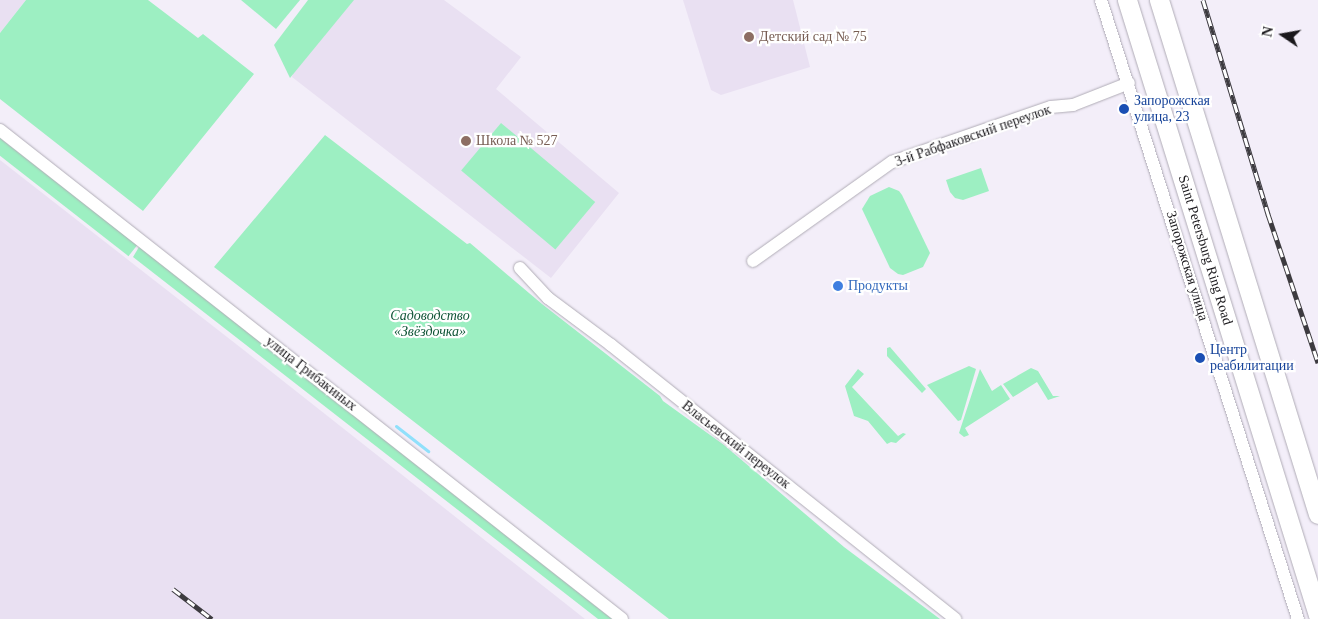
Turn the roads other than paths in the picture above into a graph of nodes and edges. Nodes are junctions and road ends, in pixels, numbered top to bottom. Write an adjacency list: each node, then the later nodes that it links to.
1 (1101, 0): 4 (street, Запорожская улица)
2 (1127, 0): 9 (highway, Saint Petersburg Ring Road)
3 (1159, 0): 8 (highway)
4 (1129, 83): 6 (street, 3-й Рабфаковский переулок); 12 (street, Запорожская улица)
5 (0, 130): 10 (street, улица Грибакиных)
6 (752, 261)
7 (520, 268): 11 (street, Власьевский переулок)
8 (1318, 514)
9 (1318, 615)
10 (622, 619)
11 (955, 619)
12 (1298, 619)

